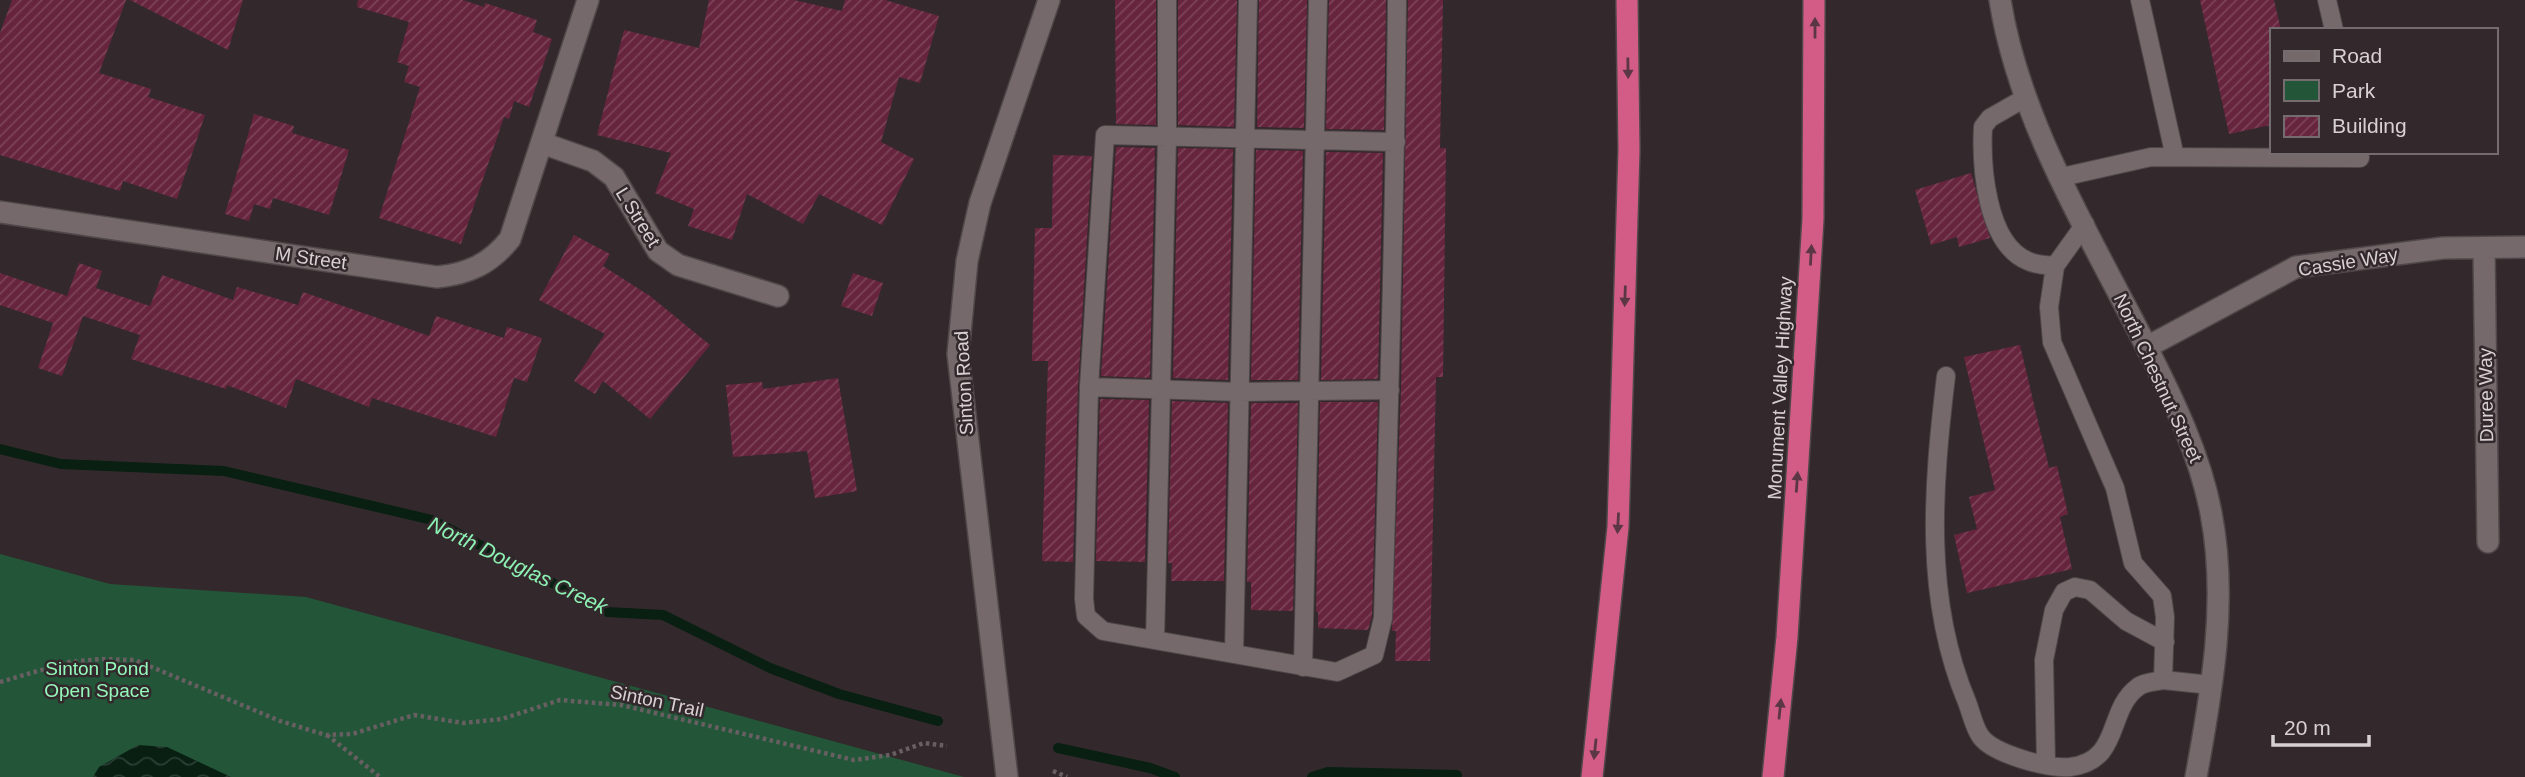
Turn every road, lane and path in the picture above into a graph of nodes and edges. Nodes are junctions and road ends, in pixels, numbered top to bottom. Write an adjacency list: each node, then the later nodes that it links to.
1 (588, 0): 18 (street, M Street)
2 (1049, 0): 48 (street, Sinton Road)
3 (1167, 0): 14 (lane)
4 (1248, 0): 15 (lane)
5 (1318, 0): 16 (lane)
6 (1397, 0): 17 (lane)
7 (1627, 0): 50 (highway, one-way to 50)
8 (1814, 0): 51 (highway, Monument Valley Highway, one-way to 8)
9 (2000, 0): 13 (street, North Chestnut Street)
10 (2140, 0): 20 (lane)
11 (2327, 0): 12 (lane)
12 (2333, 28)
13 (2025, 98): 21 (street, North Chestnut Street); 26 (lane)
14 (1167, 138): 15 (lane); 30 (lane); 31 (lane)
15 (1243, 139): 16 (lane); 33 (lane)
16 (1314, 139): 17 (lane); 34 (lane)
17 (1396, 142): 32 (lane)
18 (542, 143): 22 (street, M Street); 27 (street, L Street)
19 (2359, 154): 20 (lane)
20 (2175, 157): 21 (lane)
21 (2062, 177): 23 (street, North Chestnut Street)
22 (0, 212)
23 (2085, 223): 26 (lane); 28 (street, North Chestnut Street)
24 (2525, 247): 25 (street, Cassie Way)
25 (2484, 248): 28 (street, Cassie Way); 35 (street, Duree Way)
26 (2055, 266): 37 (lane)
27 (778, 296)
28 (2147, 347): 42 (street, North Chestnut Street)
29 (1946, 376): 45 (lane)
30 (1089, 387): 31 (lane); 36 (lane)
31 (1160, 388): 33 (lane); 36 (lane)
32 (1390, 390): 34 (lane); 39 (lane)
33 (1240, 392): 34 (lane); 38 (lane)
34 (1309, 392): 39 (lane)
35 (2488, 542)
36 (1156, 640): 38 (lane)
37 (2165, 642): 40 (lane); 45 (lane)
38 (1234, 654): 39 (lane)
39 (1303, 667)
40 (2163, 680): 42 (lane); 45 (lane)
41 (0, 682): 43 (path, Sinton Trail)
42 (2211, 685): 52 (street, North Chestnut Street)
43 (327, 735): 44 (path, Sinton Trail); 47 (path)
44 (947, 746)
45 (2046, 765)
46 (1053, 771): 49 (path)
47 (380, 777)
48 (1007, 777)
49 (1067, 777)
50 (1592, 777)
51 (1773, 777)
52 (2196, 777)

